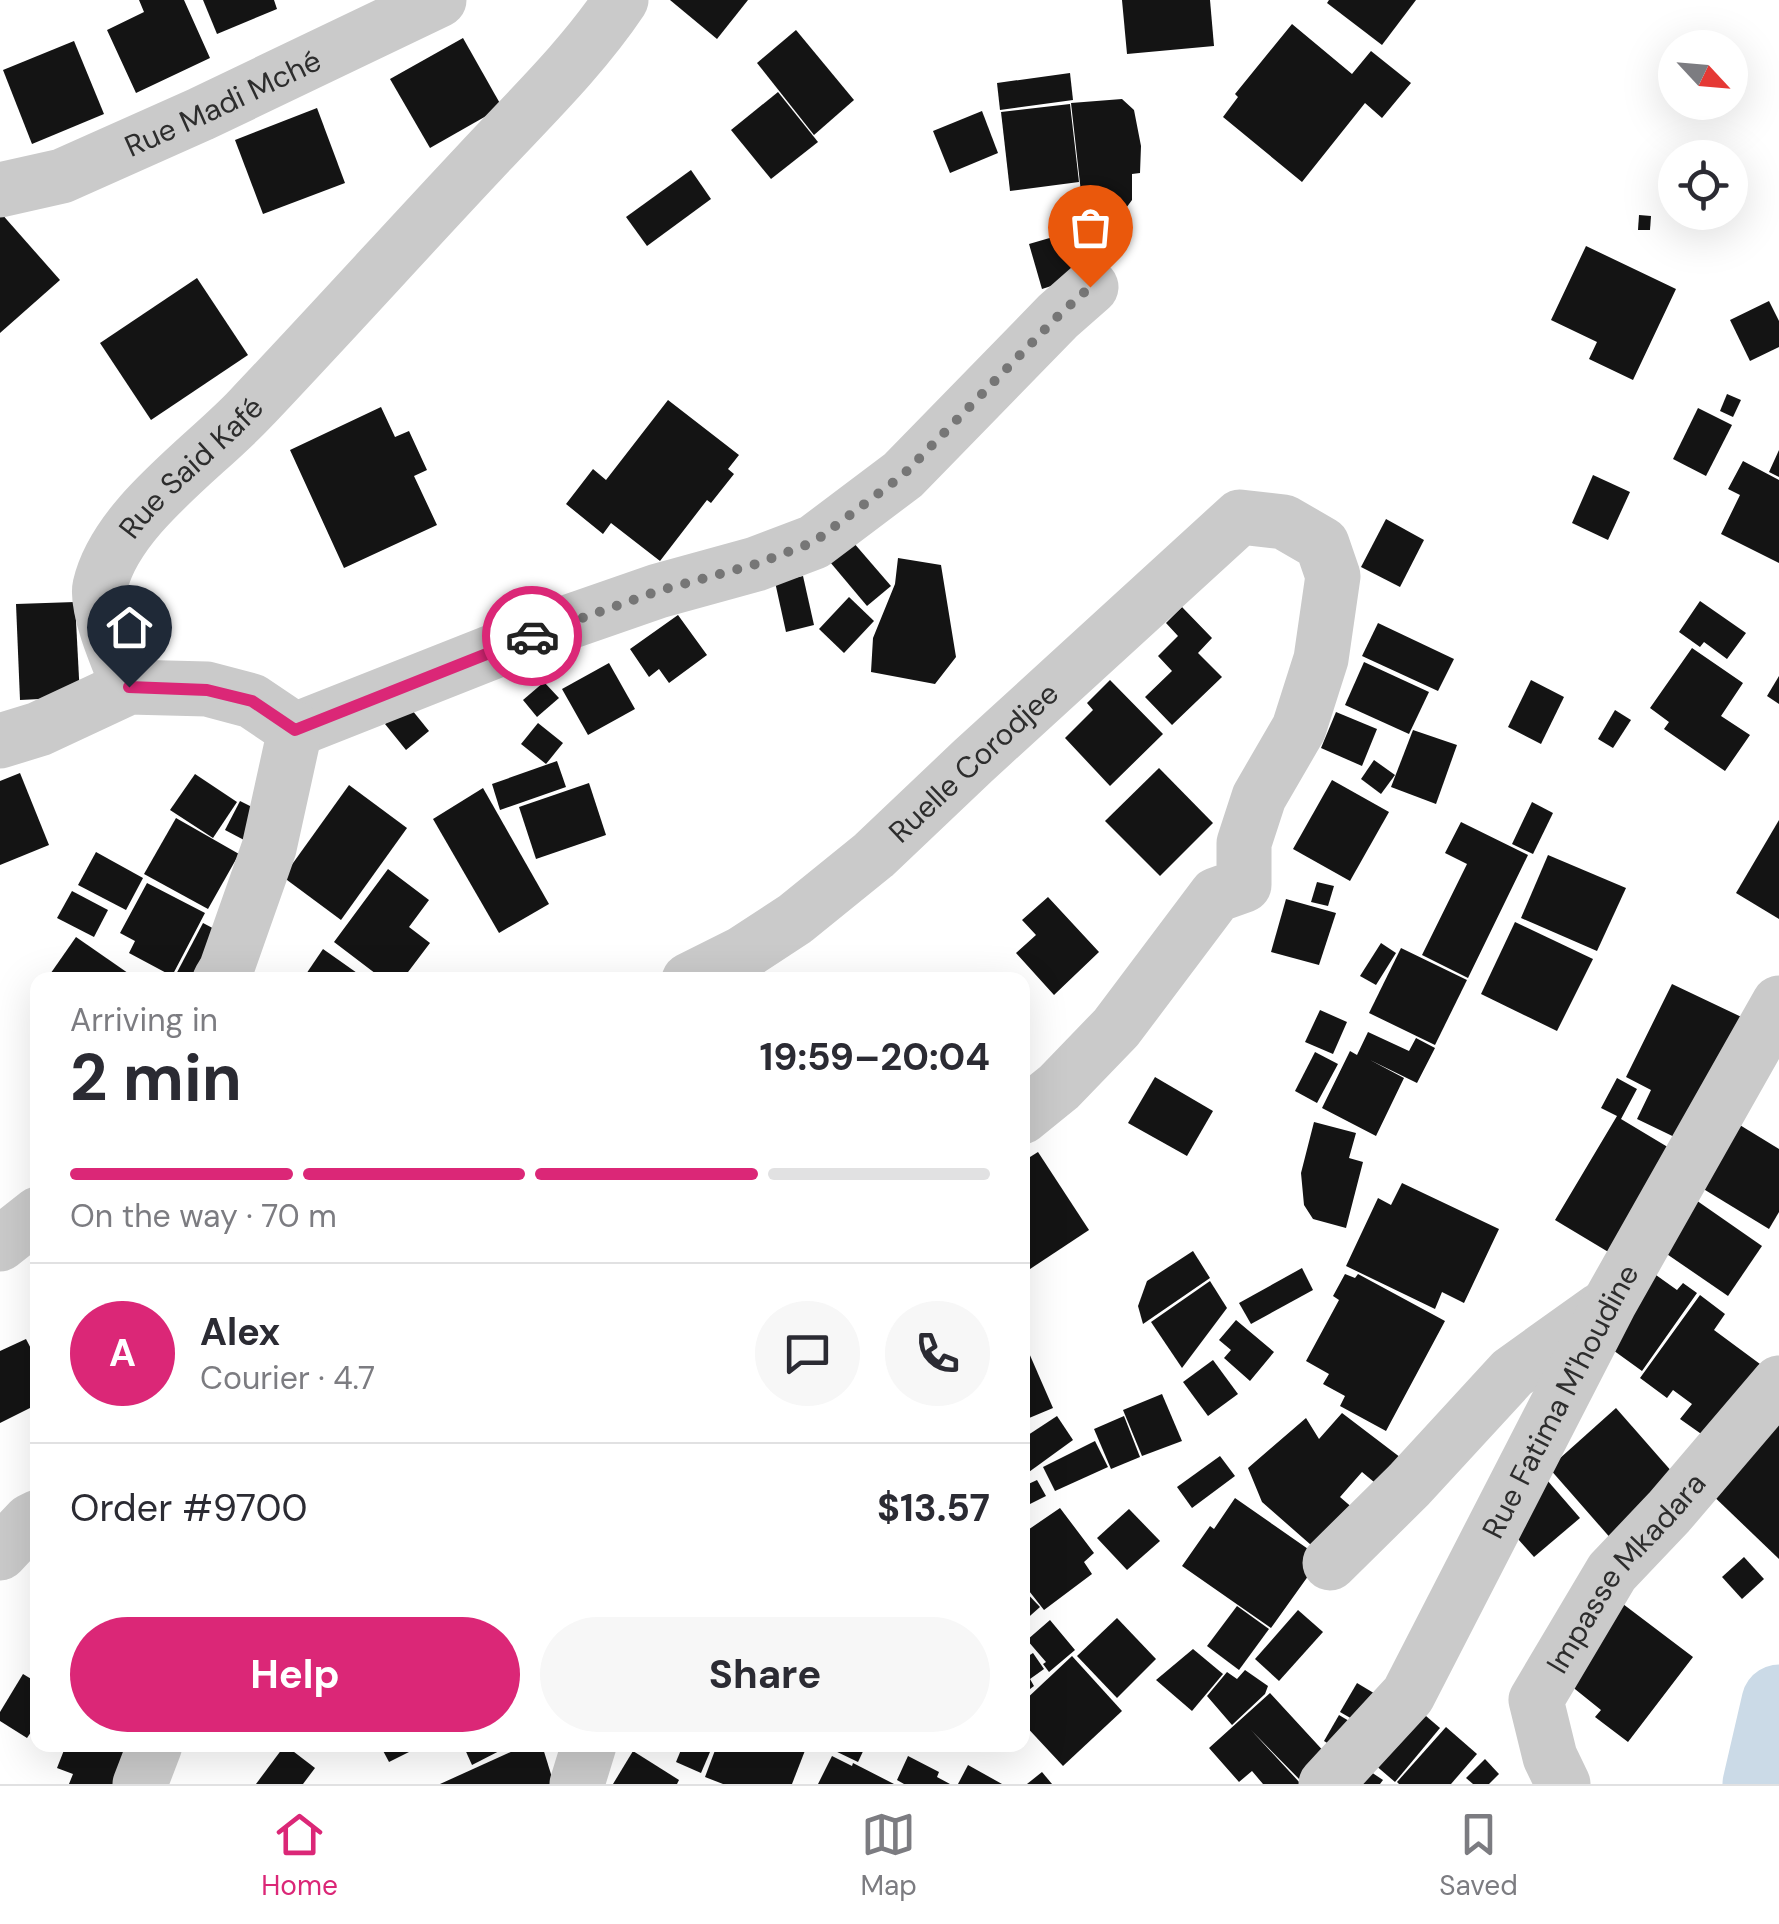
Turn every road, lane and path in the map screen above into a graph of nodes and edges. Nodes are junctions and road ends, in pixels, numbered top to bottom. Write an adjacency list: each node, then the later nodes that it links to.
1 (439, 0): 3 (street, Rue Madi Mché)
2 (621, 0): 5 (street, Rue Said Kafé)
3 (0, 190)
4 (1090, 287): 6 (street)
5 (129, 687): 6 (street); 7 (street)
6 (295, 730): 8 (street)
7 (0, 741)
8 (223, 972)
9 (705, 972): 11 (street, Ruelle Corodjee)
10 (1779, 1003): 14 (street, Rue Fatima M'houdine)
11 (1030, 1112)
12 (30, 1220): 13 (street)
13 (0, 1244)
14 (1610, 1302): 18 (street); 23 (street, Rue Fatima M'houdine)
15 (1779, 1383): 24 (street, Impasse Mkadara)
16 (30, 1521): 17 (street)
17 (0, 1553)
18 (1330, 1563)
19 (152, 1752): 21 (street)
20 (588, 1752): 22 (street)
21 (140, 1784)
22 (577, 1784)
23 (1326, 1784)
24 (1563, 1784)

